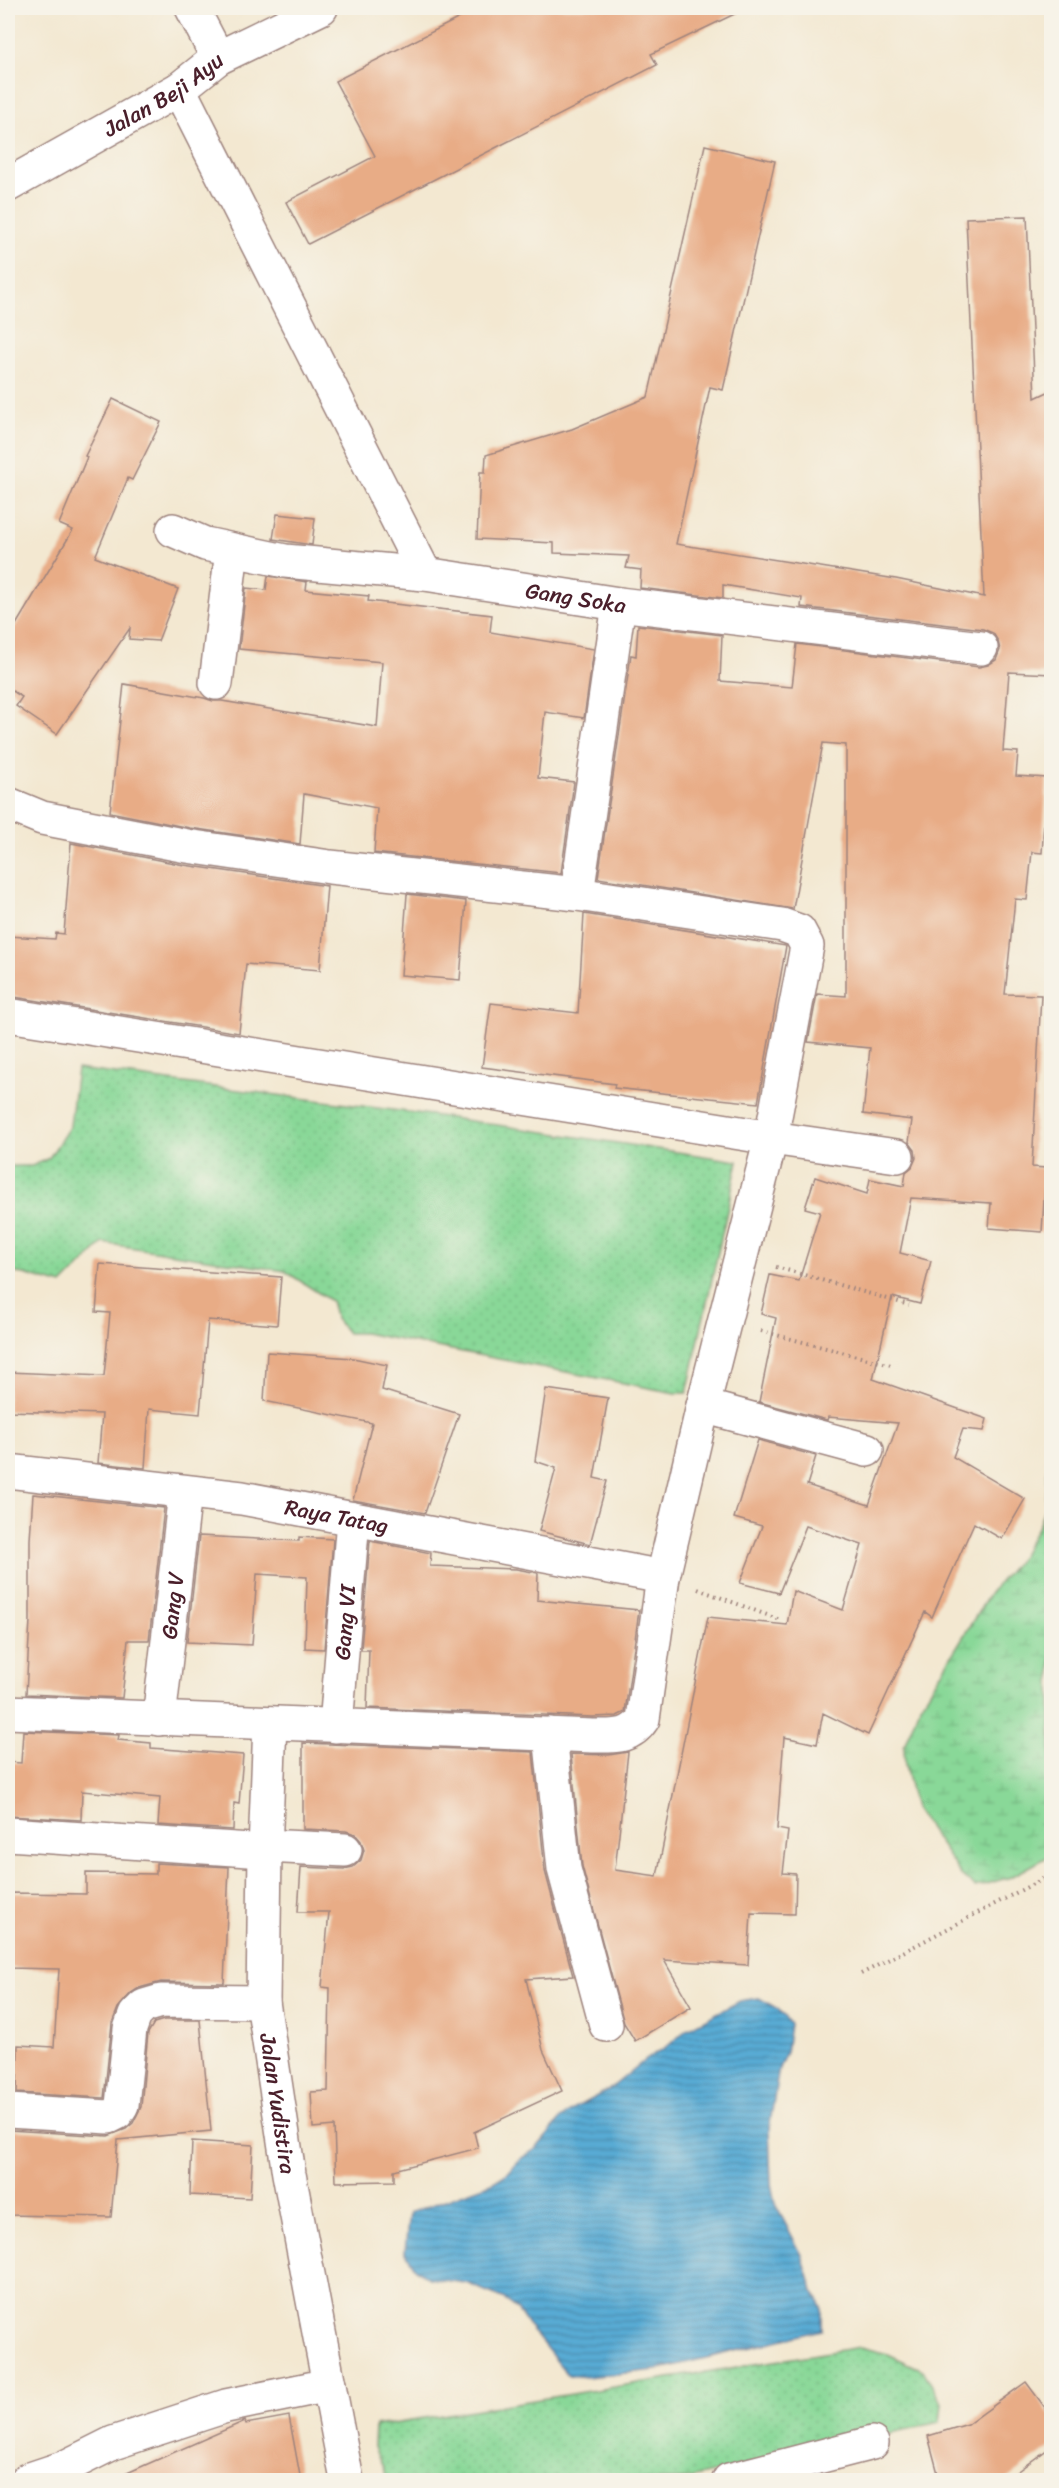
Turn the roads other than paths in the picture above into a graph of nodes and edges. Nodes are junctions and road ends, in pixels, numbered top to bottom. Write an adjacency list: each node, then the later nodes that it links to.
1 (192, 8): 3 (street)
2 (321, 8): 3 (street, Jalan Beji Ayu)
3 (218, 58): 4 (street, Jalan Beji Ayu)
4 (179, 89): 5 (street, Jalan Beji Ayu); 8 (street)
5 (8, 185)
6 (173, 530): 7 (street, Gang Soka)
7 (232, 550): 8 (street, Gang Soka); 11 (street)
8 (425, 574): 9 (street, Gang Soka)
9 (619, 604): 10 (street, Gang Soka); 13 (street)
10 (981, 648)
11 (216, 683)
12 (8, 804): 13 (street)
13 (576, 894): 15 (street)
14 (8, 1015): 15 (street)
15 (771, 1138): 16 (street); 17 (street)
16 (897, 1156)
17 (703, 1406): 18 (street); 22 (street)
18 (867, 1450)
19 (8, 1477): 20 (street, Raya Tatag)
20 (185, 1492): 21 (street, Raya Tatag); 24 (street, Gang V)
21 (353, 1519): 22 (street, Raya Tatag); 26 (street, Gang VI)
22 (663, 1577): 27 (street)
23 (8, 1712): 24 (street)
24 (159, 1719): 25 (street)
25 (270, 1723): 26 (street); 29 (street, Jalan Yudistira)
26 (336, 1726): 27 (street)
27 (550, 1734): 32 (street)
28 (8, 1834): 29 (street)
29 (265, 1848): 30 (street); 31 (street, Jalan Yudistira)
30 (345, 1850)
31 (263, 2002): 33 (street); 34 (street, Jalan Yudistira)
32 (606, 2025)
33 (8, 2111)
34 (329, 2385): 36 (street); 37 (street, Jalan Yudistira)
35 (872, 2443): 38 (street)
36 (27, 2481)
37 (347, 2481)
38 (729, 2481)

